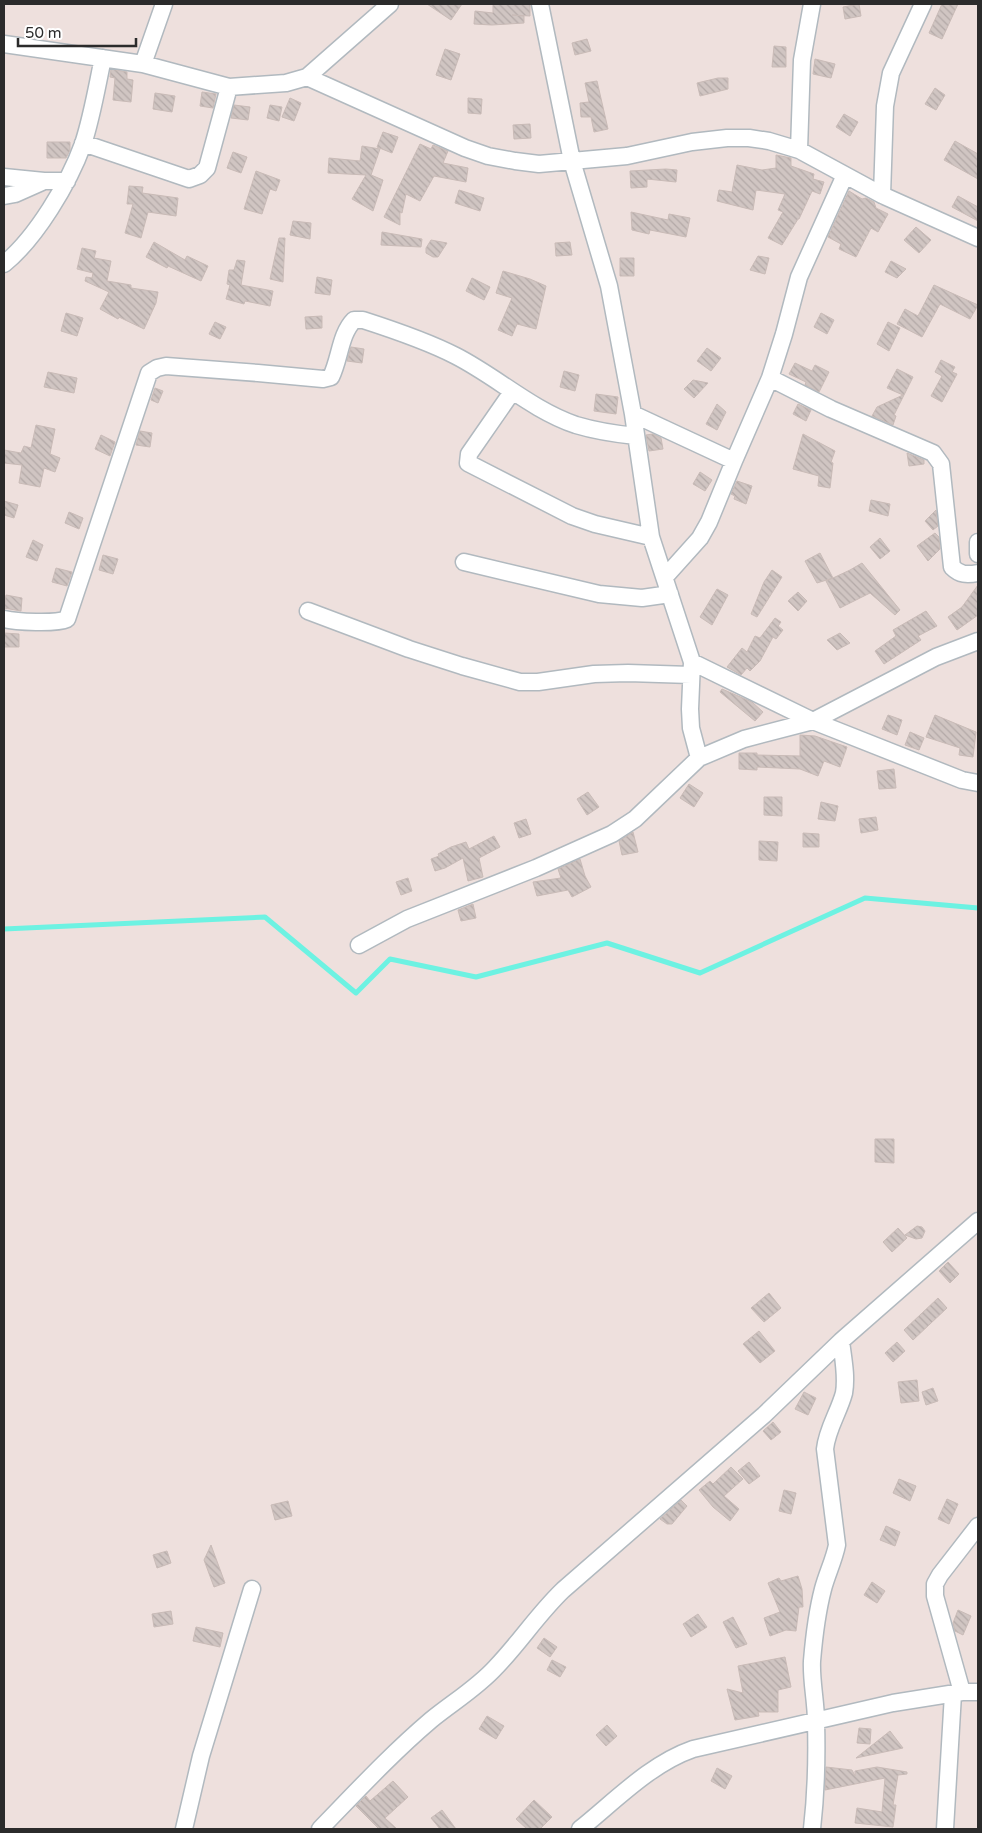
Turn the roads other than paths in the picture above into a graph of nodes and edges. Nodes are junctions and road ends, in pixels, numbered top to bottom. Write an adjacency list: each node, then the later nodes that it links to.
1 (164, 4): 8 (street)
2 (390, 4): 9 (street)
3 (540, 4): 13 (street)
4 (812, 4): 12 (street)
5 (922, 4): 18 (street)
6 (4, 44): 7 (street)
7 (103, 58): 8 (street); 11 (street)
8 (143, 64): 10 (street)
9 (307, 77): 10 (street); 13 (street)
10 (229, 87): 11 (street)
11 (83, 143): 17 (street)
12 (799, 150): 13 (street); 14 (street)
13 (572, 161): 24 (street)
14 (845, 175): 18 (street); 22 (street)
15 (4, 177): 16 (street)
16 (44, 181): 17 (street); 19 (street)
17 (67, 181): 21 (street)
18 (882, 195): 20 (street)
19 (4, 196)
20 (978, 238)
21 (4, 264)
22 (770, 378): 26 (street); 31 (street)
23 (512, 392): 25 (street); 27 (street); 35 (street)
24 (633, 414): 25 (street); 26 (street)
25 (636, 436): 27 (street)
26 (734, 460): 32 (street)
27 (651, 536): 32 (street)
28 (978, 542): 29 (street)
29 (978, 554)
30 (464, 562): 33 (street)
31 (978, 573)
32 (664, 577): 33 (street)
33 (670, 594): 37 (street)
34 (308, 611): 37 (street)
35 (4, 619)
36 (978, 641): 38 (street)
37 (692, 669): 38 (street); 39 (street)
38 (813, 720): 39 (street); 40 (street)
39 (700, 758): 41 (street)
40 (978, 783)
41 (359, 946)
42 (978, 1222): 43 (street)
43 (841, 1341): 47 (street); 49 (street)
44 (978, 1526): 46 (street)
45 (252, 1589): 48 (street)
46 (965, 1693): 47 (street); 52 (street)
47 (816, 1721): 50 (street); 51 (street)
48 (184, 1829)
49 (320, 1829)
50 (580, 1829)
51 (812, 1829)
52 (945, 1829)

